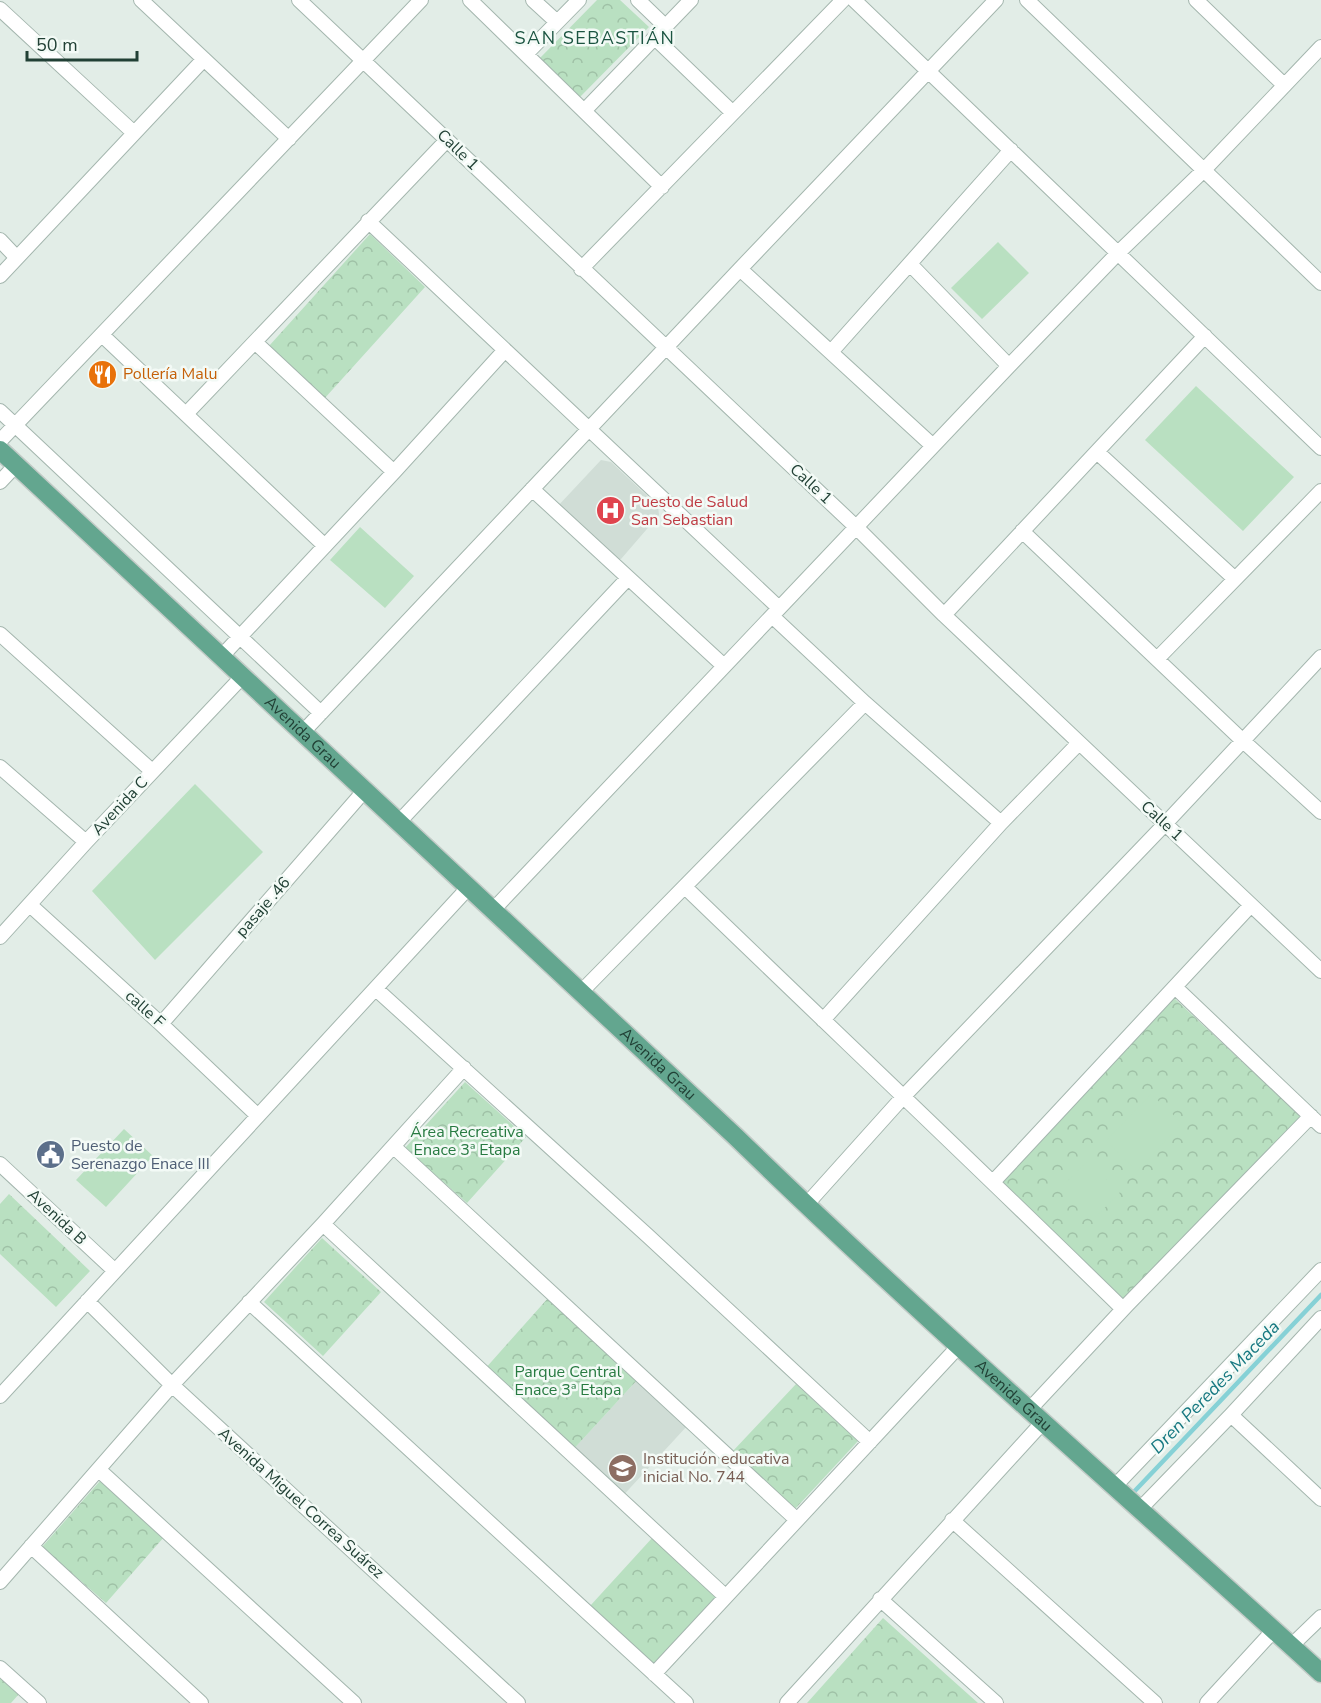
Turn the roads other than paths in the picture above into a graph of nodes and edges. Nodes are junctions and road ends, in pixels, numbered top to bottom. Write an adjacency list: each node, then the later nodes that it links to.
1 (3, 0): 15 (street)
2 (141, 0): 22 (street)
3 (299, 0): 23 (street, Calle 1)
4 (421, 0): 23 (street)
5 (470, 0): 21 (street)
6 (533, 0): 17 (street)
7 (579, 0): 17 (street)
8 (638, 0): 18 (street)
9 (691, 0): 18 (street)
10 (843, 0): 27 (street)
11 (854, 0): 24 (street)
12 (996, 0): 24 (street)
13 (1027, 0): 32 (street)
14 (1198, 1): 25 (street)
15 (0, 3)
16 (0, 9): 28 (street)
17 (557, 22): 21 (street)
18 (666, 27): 19 (street)
19 (655, 38): 26 (street); 27 (street)
20 (1321, 46): 25 (street)
21 (526, 54): 26 (street)
22 (204, 59): 28 (street); 29 (street)
23 (363, 61): 29 (street); 30 (street, Calle 1)
24 (928, 71): 31 (street); 40 (street)
25 (1284, 85): 32 (street)
26 (584, 111): 33 (street)
27 (733, 113): 33 (street)
28 (134, 133): 37 (street)
29 (289, 139): 43 (street)
30 (447, 140): 34 (street); 39 (street, Calle 1)
31 (1011, 150): 36 (street); 38 (street)
32 (1204, 170): 36 (street); 42 (street)
33 (662, 187): 39 (street)
34 (368, 221): 45 (street); 47 (street)
35 (0, 240): 37 (street)
36 (1118, 254): 44 (street); 49 (street)
37 (17, 258): 41 (street)
38 (910, 264): 48 (street); 49 (street)
39 (581, 269): 46 (street, Calle 1)
40 (740, 269): 46 (street); 48 (street)
41 (0, 276)
42 (1321, 283)
43 (102, 335): 51 (street); 52 (street)
44 (1205, 336): 56 (street); 58 (street)
45 (255, 342): 51 (street); 60 (street)
46 (666, 347): 53 (street); 64 (street, Calle 1)
47 (505, 350): 53 (street); 60 (street)
48 (831, 352): 55 (street)
49 (1009, 366): 55 (street)
50 (0, 411): 52 (street, Avenida Grau)
51 (186, 414): 66 (street)
52 (15, 426): 54 (street); 72 (street, Avenida Grau)
53 (591, 429): 62 (street); 69 (street)
54 (0, 441)
55 (933, 446): 64 (street)
56 (1321, 448)
57 (0, 450): 59 (main road, Avenida Grau)
58 (1097, 452): 65 (street); 68 (street)
59 (16, 465): 61 (street); 73 (main road, Avenida Grau)
60 (394, 472): 66 (street)
61 (0, 482)
62 (532, 489): 67 (street); 79 (street)
63 (1321, 491): 68 (street)
64 (856, 527): 69 (street); 70 (street, Calle 1)
65 (1022, 531): 70 (street); 75 (street)
66 (325, 546): 72 (street)
67 (628, 578): 76 (street); 87 (street)
68 (1235, 579): 75 (street)
69 (776, 612): 76 (street); 78 (street)
70 (944, 615): 82 (street, Calle 1)
71 (0, 634): 83 (street)
72 (240, 637): 73 (street); 79 (street, Avenida Grau)
73 (221, 657): 77 (main road, Avenida Grau)
74 (1321, 657): 81 (street)
75 (1157, 659): 81 (street)
76 (724, 666): 95 (street)
77 (242, 677): 80 (main road, Avenida Grau); 83 (street, Avenida C)
78 (865, 703): 88 (street); 92 (street)
79 (321, 713): 80 (street)
80 (303, 733): 85 (main road, Avenida Grau)
81 (1242, 740): 86 (street); 89 (street)
82 (1079, 743): 88 (street); 89 (street, Calle 1)
83 (152, 771): 90 (street, Avenida C)
84 (2, 772): 90 (street)
85 (365, 790): 87 (main road, Avenida Grau); 102 (street, pasaje .46)
86 (1321, 812)
87 (398, 823): 91 (main road, Avenida Grau)
88 (1001, 823): 101 (street)
89 (1165, 824): 94 (street, Calle 1); 104 (street)
90 (86, 842): 93 (street, Avenida C)
91 (468, 888): 95 (main road, Avenida Grau); 99 (street)
92 (685, 888): 100 (street); 101 (street)
93 (30, 905): 96 (street, Avenida C); 102 (street, calle F)
94 (1251, 905): 97 (street, Calle 1); 98 (street)
95 (492, 910): 100 (main road, Avenida Grau)
96 (0, 937)
97 (1321, 971)
98 (1174, 987): 106 (street); 109 (street)
99 (376, 989): 103 (street); 105 (street)
100 (580, 993): 110 (main road, Avenida Grau)
101 (823, 1020): 104 (street)
102 (161, 1024): 105 (street, calle F)
103 (464, 1068): 107 (street); 123 (street)
104 (903, 1097): 109 (street); 110 (street)
105 (258, 1116): 112 (street)
106 (1316, 1121): 116 (street)
107 (394, 1147): 111 (street); 128 (street)
108 (0, 1164): 112 (street, Avenida B)
109 (993, 1182): 116 (street)
110 (806, 1205): 118 (main road, Avenida Grau)
111 (323, 1224): 115 (street); 132 (street)
112 (114, 1270): 114 (street)
113 (1321, 1270): 125 (street)
114 (87, 1301): 119 (street, Avenida Miguel Correa Suárez); 120 (street)
115 (249, 1302): 119 (street); 139 (street)
116 (1123, 1309): 122 (street)
117 (1321, 1318): 121 (street)
118 (958, 1347): 122 (main road, Avenida Grau); 123 (street)
119 (172, 1385): 124 (street); 143 (street, Avenida Miguel Correa Suárez)
120 (0, 1396)
121 (1231, 1415): 126 (street); 127 (street)
122 (1036, 1416): 125 (main road, Avenida Grau); 129 (street)
123 (870, 1442): 128 (street)
124 (99, 1470): 130 (street); 142 (street)
125 (1115, 1486): 127 (main road, Avenida Grau)
126 (1319, 1492)
127 (1140, 1509): 135 (main road, Avenida Grau)
128 (797, 1520): 132 (street)
129 (952, 1520): 133 (street); 147 (street)
130 (31, 1546): 131 (street); 141 (street)
131 (0, 1582)
132 (725, 1596): 139 (street)
133 (880, 1599): 145 (street); 146 (street)
134 (1321, 1617): 136 (street)
135 (1274, 1630): 136 (main road, Avenida Grau); 148 (street)
136 (1292, 1646): 138 (main road, Avenida Grau)
137 (0, 1668): 140 (street)
138 (1321, 1673)
139 (654, 1674): 144 (street)
140 (39, 1703)
141 (201, 1703)
142 (354, 1703)
143 (518, 1703)
144 (686, 1703)
145 (787, 1703)
146 (996, 1703)
147 (1155, 1703)
148 (1207, 1703)

